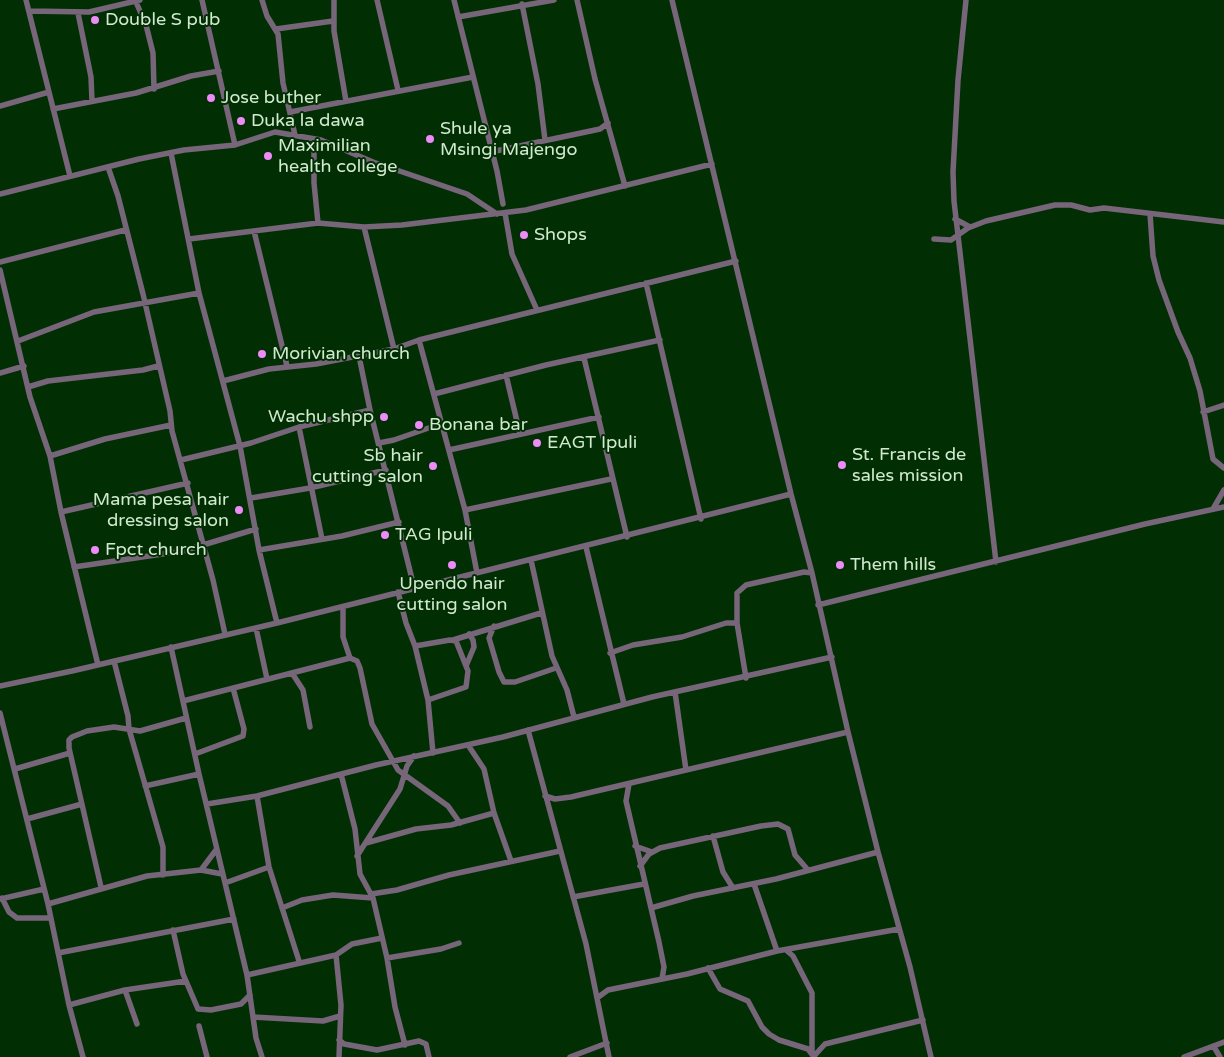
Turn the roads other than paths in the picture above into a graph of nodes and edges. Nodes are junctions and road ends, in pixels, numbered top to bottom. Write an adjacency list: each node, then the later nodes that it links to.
1 (26, 0): 13 (street)
2 (202, 0): 18 (street)
3 (262, 0): 17 (street)
4 (334, 0): 16 (street)
5 (377, 0): 21 (street)
6 (454, 0): 15 (street)
7 (554, 0): 12 (street)
8 (577, 0): 28 (street)
9 (672, 0): 37 (street)
10 (966, 0): 46 (street)
11 (138, 1): 14 (street); 20 (street)
12 (522, 4): 15 (street); 33 (street)
13 (29, 11): 14 (street); 22 (street)
14 (78, 13): 23 (street)
15 (458, 17): 19 (street)
16 (333, 21): 17 (street); 24 (street)
17 (276, 29): 27 (street)
18 (219, 71): 20 (street); 34 (street)
19 (473, 77): 21 (street); 35 (street)
20 (154, 89): 23 (street)
21 (398, 90): 24 (street)
22 (48, 92): 25 (street); 26 (street)
23 (92, 101): 26 (street)
24 (346, 101): 27 (street)
25 (0, 106)
26 (54, 109): 39 (street)
27 (290, 112): 31 (street)
28 (608, 123): 29 (street); 30 (street)
29 (600, 129): 30 (street); 33 (street)
30 (611, 134): 40 (street)
31 (294, 135): 32 (street); 34 (street)
32 (314, 139): 44 (street); 48 (street)
33 (545, 140): 35 (street)
34 (235, 145): 36 (street)
35 (491, 152): 42 (street)
36 (171, 153): 38 (street); 54 (street)
37 (712, 164): 40 (street); 56 (street)
38 (108, 167): 39 (street); 51 (street)
39 (70, 176): 41 (street)
40 (625, 186): 43 (street)
41 (0, 194)
42 (503, 204)
43 (505, 213): 44 (street); 62 (street)
44 (497, 214): 49 (street)
45 (1150, 214): 47 (street); 50 (street); 79 (street)
46 (956, 220): 50 (street); 53 (street)
47 (1224, 222)
48 (318, 223): 49 (street); 52 (street)
49 (364, 227): 66 (street)
50 (970, 227): 53 (street)
51 (125, 230): 57 (street); 61 (street)
52 (254, 231): 54 (street); 71 (street)
53 (959, 236): 55 (street); 111 (street)
54 (189, 239): 60 (street)
55 (934, 239)
56 (736, 261): 59 (street); 96 (street)
57 (0, 262)
58 (0, 270): 65 (street)
59 (646, 283): 62 (street); 64 (street)
60 (199, 293): 61 (street); 74 (street)
61 (145, 302): 65 (street); 70 (street)
62 (537, 310): 63 (street)
63 (419, 340): 66 (street); 76 (street)
64 (660, 340): 68 (street); 102 (street)
65 (18, 341): 69 (street)
66 (394, 349): 67 (street)
67 (359, 356): 71 (street); 78 (street)
68 (584, 358): 73 (street); 80 (street)
69 (24, 366): 72 (street); 75 (street)
70 (158, 366): 75 (street); 82 (street)
71 (287, 366): 74 (street)
72 (0, 373)
73 (506, 376): 76 (street); 84 (street)
74 (223, 381): 86 (street)
75 (28, 386): 88 (street)
76 (434, 394): 81 (street)
77 (1224, 405): 79 (street)
78 (370, 410): 83 (street); 85 (street)
79 (1202, 412): 90 (street)
80 (599, 417): 84 (street); 92 (street)
81 (440, 424): 85 (street); 87 (street)
82 (171, 425): 88 (street); 89 (street)
83 (299, 426): 86 (street); 94 (street)
84 (520, 434): 87 (street)
85 (379, 443): 91 (street)
86 (240, 446): 89 (street); 97 (street)
87 (449, 450): 100 (street)
88 (50, 456): 101 (street)
89 (182, 460): 93 (street)
90 (1224, 468)
91 (386, 470): 94 (street); 103 (street)
92 (611, 479): 100 (street); 105 (street)
93 (188, 483): 101 (street); 107 (street)
94 (310, 488): 97 (street); 106 (street)
95 (1224, 490): 99 (street)
96 (791, 494): 102 (street); 113 (street)
97 (251, 498): 104 (street)
98 (1224, 507): 99 (street)
99 (1213, 509): 111 (street)
100 (465, 510): 114 (street)
101 (61, 512): 112 (street)
102 (701, 519): 105 (street)
103 (399, 522): 106 (street); 115 (street)
104 (256, 530): 107 (street); 109 (street)
105 (627, 537): 108 (street)
106 (322, 539): 109 (street)
107 (203, 546): 112 (street); 124 (street)
108 (586, 547): 110 (street); 129 (street)
109 (260, 550): 120 (street)
110 (531, 560): 114 (street); 119 (street)
111 (996, 562): 117 (street)
112 (74, 567): 133 (street)
113 (812, 572): 117 (street); 121 (street)
114 (477, 573): 115 (street)
115 (414, 587): 116 (street)
116 (398, 592): 118 (street); 127 (street)
117 (818, 605): 130 (street)
118 (343, 606): 120 (street); 131 (street)
119 (541, 613): 122 (street); 135 (street)
120 (277, 623): 123 (street)
121 (737, 623): 129 (street); 137 (street)
122 (494, 626): 125 (street); 135 (street)
123 (256, 628): 124 (street); 138 (street)
124 (225, 634): 128 (street)
125 (469, 634): 126 (street); 134 (street)
126 (453, 640): 127 (street); 134 (street)
127 (416, 646): 142 (street)
128 (171, 647): 132 (street); 143 (street)
129 (610, 653): 144 (street)
130 (832, 657): 137 (street); 151 (street)
131 (350, 658): 136 (street); 157 (street)
132 (114, 661): 133 (street); 149 (street)
133 (98, 665): 139 (street)
134 (466, 666): 142 (street)
135 (556, 668): 146 (street)
136 (292, 673): 138 (street); 148 (street)
137 (746, 678): 141 (street)
138 (267, 679): 140 (street)
139 (0, 686)
140 (233, 688): 143 (street); 155 (street)
141 (675, 692): 144 (street); 159 (street)
142 (428, 700): 154 (street)
143 (183, 701): 147 (street)
144 (624, 704): 146 (street)
145 (0, 713): 158 (street)
146 (574, 716): 150 (street)
147 (186, 718): 149 (street); 155 (street)
148 (310, 727)
149 (129, 729): 153 (street); 164 (street)
150 (528, 730): 152 (street); 167 (street)
151 (848, 732): 159 (street); 180 (street)
152 (468, 745): 154 (street); 171 (street)
153 (70, 753): 158 (street); 169 (street)
154 (433, 753): 156 (street)
155 (195, 754): 160 (street)
156 (414, 756): 157 (street); 162 (street)
157 (393, 760): 161 (street); 162 (street)
158 (15, 769): 172 (street)
159 (686, 770): 163 (street)
160 (199, 774): 164 (street); 170 (street)
161 (341, 774): 166 (street); 181 (street)
162 (404, 774): 173 (street); 175 (street)
163 (629, 784): 165 (street); 168 (street)
164 (145, 786): 188 (street)
165 (615, 787): 167 (street); 168 (street)
166 (257, 796): 170 (street); 184 (street)
167 (545, 796): 178 (street)
168 (626, 797): 176 (street)
169 (82, 804): 172 (street); 192 (street)
170 (207, 804): 177 (street)
171 (494, 813): 173 (street); 182 (street)
172 (27, 819): 193 (street)
173 (460, 822): 175 (street)
174 (714, 836): 179 (street); 186 (street); 194 (street)
175 (366, 843): 181 (street)
176 (635, 846): 179 (street); 183 (street)
177 (216, 850): 185 (street); 187 (street)
178 (560, 851): 182 (street); 196 (street)
179 (652, 852): 183 (street)
180 (878, 852): 186 (street); 203 (street)
181 (357, 856): 195 (street)
182 (511, 861): 195 (street)
183 (640, 866): 190 (street)
184 (269, 867): 189 (street); 199 (street)
185 (201, 870): 187 (street); 188 (street)
186 (808, 870): 191 (street)
187 (222, 874): 189 (street)
188 (164, 875): 192 (street)
189 (225, 883): 202 (street)
190 (644, 884): 196 (street); 200 (street)
191 (754, 884): 194 (street); 208 (street)
192 (102, 887): 198 (street)
193 (44, 888): 197 (street); 198 (street)
194 (733, 888): 200 (street)
195 (372, 896): 199 (street); 205 (street)
196 (573, 897): 219 (street)
197 (1, 899): 201 (street)
198 (48, 904): 201 (street)
199 (282, 908): 212 (street)
200 (651, 908): 215 (street)
201 (50, 918): 209 (street)
202 (234, 919): 204 (street); 214 (street)
203 (899, 929): 207 (street); 223 (street)
204 (172, 930): 209 (street); 216 (street)
205 (382, 938): 210 (street); 211 (street)
206 (459, 943): 211 (street)
207 (786, 950): 208 (street); 231 (street)
208 (777, 952): 213 (street)
209 (58, 953): 220 (street)
210 (336, 955): 212 (street); 221 (street)
211 (387, 958): 229 (street)
212 (299, 961): 214 (street)
213 (708, 968): 215 (street); 231 (street)
214 (247, 975): 218 (street)
215 (662, 978): 219 (street)
216 (186, 981): 217 (street); 218 (street)
217 (125, 990): 220 (street); 224 (street)
218 (250, 995): 222 (street)
219 (597, 998): 228 (street)
220 (69, 1005): 232 (street)
221 (340, 1016): 222 (street); 226 (street)
222 (253, 1017): 234 (street)
223 (923, 1020): 231 (street); 239 (street)
224 (137, 1024)
225 (199, 1026): 233 (street)
226 (338, 1040): 229 (street); 235 (street)
227 (1224, 1042): 230 (street)
228 (607, 1043): 237 (street); 238 (street)
229 (405, 1044): 236 (street)
230 (1214, 1047): 240 (street); 241 (street)
231 (813, 1055)
232 (83, 1057)
233 (206, 1057)
234 (262, 1057)
235 (339, 1057)
236 (429, 1057)
237 (570, 1057)
238 (609, 1057)
239 (931, 1057)
240 (1184, 1057)
241 (1220, 1057)

